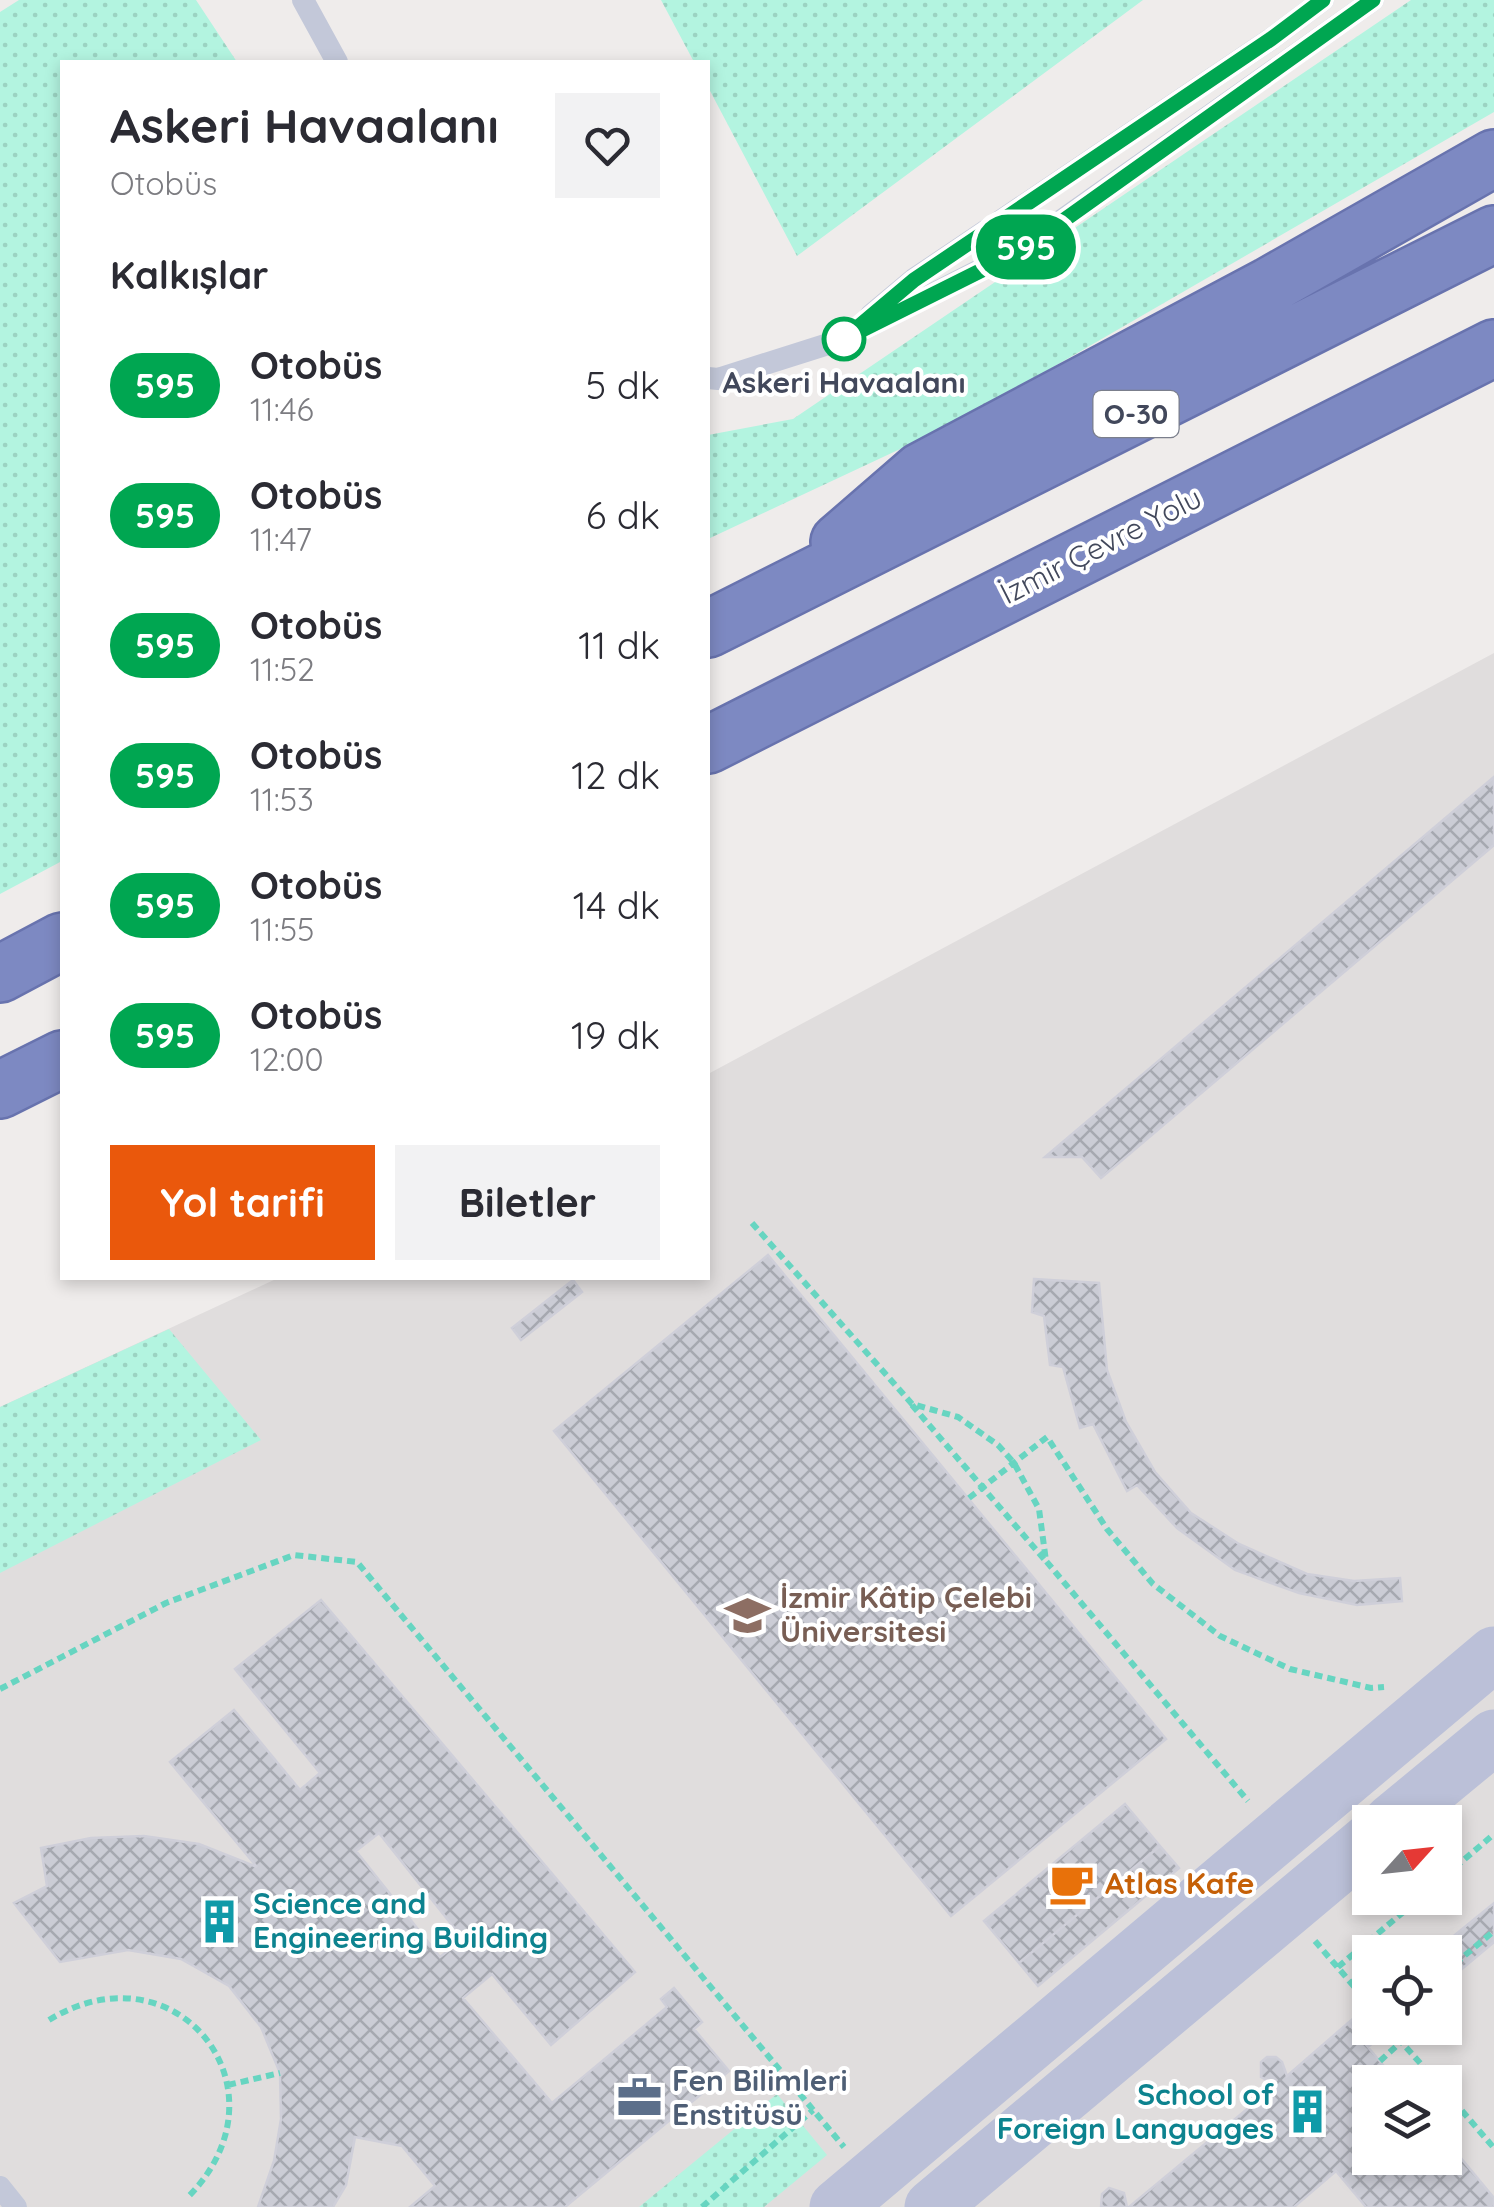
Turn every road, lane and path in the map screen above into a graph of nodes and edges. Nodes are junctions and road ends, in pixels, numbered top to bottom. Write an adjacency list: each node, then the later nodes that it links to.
1 (303, 0): 4 (lane)
2 (1323, 0): 7 (lane)
3 (1373, 0): 7 (lane)
4 (336, 60)
5 (1494, 158): 11 (highway)
6 (1494, 234): 11 (highway, O-30)
7 (844, 339): 9 (lane)
8 (1494, 348): 13 (highway, İzmir Çevre Yolu)
9 (710, 378)
10 (1494, 390): 13 (highway)
11 (779, 594): 12 (highway, O-30)
12 (710, 628)
13 (832, 684): 14 (highway, İzmir Çevre Yolu)
14 (710, 743)
15 (60, 943): 16 (highway)
16 (0, 974)
17 (60, 1060): 18 (highway)
18 (0, 1090)
19 (752, 1223): 20 (path)
20 (912, 1404): 21 (path); 22 (path)
21 (1014, 1463): 22 (path); 24 (path); 26 (path)
22 (981, 1488): 23 (path); 24 (path)
23 (968, 1498)
24 (1046, 1562): 31 (path)
25 (1494, 1654): 31 (street)
26 (1389, 1687)
27 (0, 1689): 47 (path)
28 (1494, 1737): 29 (street)
29 (1412, 1805)
30 (1494, 1834): 33 (path)
31 (1278, 1836): 50 (street)
32 (1352, 1855): 34 (street)
33 (1462, 1861)
34 (1288, 1909): 38 (path); 53 (street)
35 (1400, 1915): 38 (path)
36 (1494, 1931): 37 (path)
37 (1462, 1958)
38 (1338, 1967): 39 (path)
39 (1352, 1984)
40 (49, 2020): 46 (path)
41 (1398, 2045): 43 (path)
42 (1405, 2045): 44 (path)
43 (1380, 2061)
44 (1422, 2065)
45 (280, 2073): 46 (path)
46 (228, 2085): 51 (path)
47 (813, 2110): 50 (path); 52 (path)
48 (1462, 2111): 49 (path)
49 (1494, 2148)
50 (854, 2193)
51 (188, 2197)
52 (702, 2207)
53 (932, 2207)

